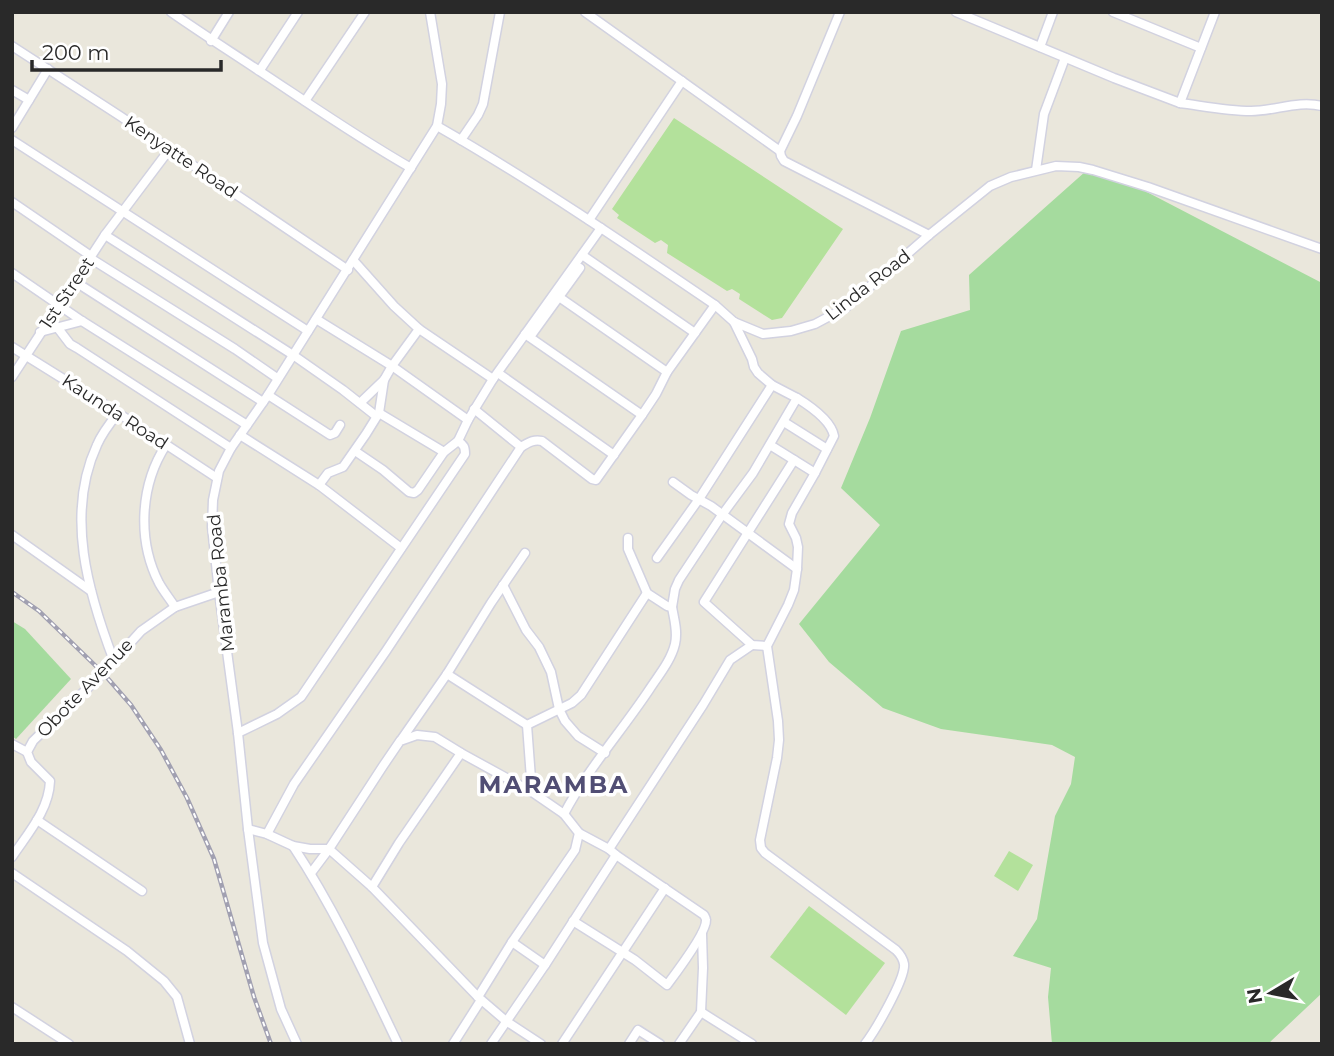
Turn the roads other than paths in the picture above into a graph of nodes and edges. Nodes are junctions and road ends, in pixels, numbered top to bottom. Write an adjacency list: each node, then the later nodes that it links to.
1 (171, 12): 13 (street)
2 (229, 12): 13 (street)
3 (298, 12): 19 (street)
4 (365, 12): 23 (street)
5 (430, 12): 26 (street, Maramba Road)
6 (500, 12): 28 (street)
7 (585, 12): 20 (street)
8 (840, 12): 31 (street)
9 (956, 12): 15 (street)
10 (1053, 12): 15 (street)
11 (1113, 12): 16 (street)
12 (1215, 12): 16 (street)
13 (211, 41): 19 (street)
14 (12, 46): 18 (street, Kenyatte Road)
15 (1040, 47): 17 (street)
16 (1201, 48): 24 (street)
17 (1065, 58): 24 (street); 33 (street)
18 (48, 69): 22 (street); 30 (street, Kenyatte Road)
19 (260, 71): 23 (street)
20 (682, 81): 31 (street); 36 (street)
21 (12, 90): 22 (street)
22 (29, 100): 27 (street)
23 (305, 102): 32 (street)
24 (1180, 103): 25 (street)
25 (1322, 106)
26 (437, 126): 28 (street, Linda Road); 32 (street, Maramba Road)
27 (12, 128)
28 (461, 139): 36 (street, Linda Road)
29 (12, 140): 35 (street)
30 (169, 150): 35 (street, 1st Street); 45 (street, Kenyatte Road)
31 (780, 152): 39 (street)
32 (411, 168): 43 (street, Maramba Road)
33 (1036, 170): 39 (street, Linda Road); 40 (street, Linda Road)
34 (12, 202): 42 (street)
35 (123, 211): 38 (street, 1st Street); 56 (street)
36 (589, 220): 37 (street, Linda Road)
37 (601, 228): 41 (street); 50 (street, Linda Road)
38 (105, 235): 42 (street, 1st Street); 61 (street)
39 (929, 235): 53 (street, Linda Road)
40 (1322, 249)
41 (582, 255): 58 (street); 59 (street)
42 (91, 257): 47 (street, 1st Street); 67 (street)
43 (353, 260): 45 (street, Maramba Road); 55 (street)
44 (580, 268): 48 (street)
45 (348, 270): 51 (street, Maramba Road)
46 (12, 273): 49 (street)
47 (75, 281): 49 (street, 1st Street); 70 (street)
48 (559, 297): 59 (street); 64 (street)
49 (59, 305): 52 (street); 57 (street, 1st Street)
50 (715, 305): 53 (street, Linda Road); 58 (street)
51 (316, 319): 56 (street, Maramba Road); 63 (street)
52 (82, 321): 54 (street); 79 (street)
53 (734, 322): 69 (street)
54 (57, 327): 57 (street); 86 (street)
55 (419, 330): 63 (street); 65 (street)
56 (308, 331): 61 (street, Maramba Road)
57 (40, 332): 62 (street, 1st Street)
58 (695, 333): 64 (street)
59 (527, 336): 65 (street); 76 (street)
60 (12, 347): 62 (street, Kaunda Road)
61 (293, 355): 67 (street, Maramba Road); 72 (street)
62 (26, 356): 66 (street, 1st Street); 74 (street, Kaunda Road)
63 (392, 366): 68 (street); 77 (street)
64 (667, 372): 76 (street)
65 (496, 376): 73 (street); 90 (street)
66 (12, 377)
67 (277, 378): 70 (street, Maramba Road)
68 (384, 380): 72 (street); 75 (street)
69 (772, 385): 71 (street); 96 (street)
70 (265, 398): 79 (street, Maramba Road); 80 (street)
71 (797, 398): 78 (street); 87 (street)
72 (360, 403): 75 (street)
73 (474, 410): 77 (street); 85 (street)
74 (118, 413): 83 (street, Kaunda Road); 106 (street)
75 (378, 415): 88 (street); 89 (street)
76 (642, 415): 90 (street)
77 (468, 420): 82 (street)
78 (783, 422): 84 (street); 87 (street)
79 (247, 425): 81 (street, Maramba Road)
80 (340, 425)
81 (240, 435): 86 (street, Maramba Road); 95 (street)
82 (458, 441): 89 (street); 101 (street)
83 (166, 445): 93 (street, Kaunda Road); 109 (street)
84 (770, 445): 91 (street); 97 (street)
85 (522, 447): 90 (street); 128 (street)
86 (231, 448): 93 (street, Maramba Road)
87 (827, 449): 92 (street)
88 (355, 451): 89 (street); 95 (street)
89 (444, 452)
90 (614, 455)
91 (794, 460): 92 (street); 98 (street)
92 (815, 472): 104 (street)
93 (216, 478): 107 (street, Maramba Road)
94 (673, 482): 96 (street)
95 (319, 485): 101 (street)
96 (699, 499): 97 (street); 103 (street)
97 (722, 515): 98 (street); 110 (street)
98 (747, 532): 104 (street); 111 (street)
99 (12, 535): 106 (street)
100 (628, 538): 108 (street)
101 (401, 548): 117 (street)
102 (525, 553): 105 (street)
103 (657, 558)
104 (797, 569): 112 (street)
105 (503, 585): 114 (street); 115 (street)
106 (91, 591): 113 (street)
107 (219, 592): 109 (street, Obote Avenue); 117 (street, Maramba Road)
108 (647, 593): 110 (street); 115 (street)
109 (175, 607): 113 (street, Obote Avenue)
110 (672, 607): 121 (street)
111 (752, 645): 112 (street); 131 (street)
112 (767, 646): 159 (street)
113 (114, 661): 120 (street, Obote Avenue)
114 (447, 674): 116 (street); 118 (street)
115 (559, 709): 116 (street); 121 (street)
116 (527, 725): 123 (street)
117 (239, 733): 126 (street, Maramba Road)
118 (400, 741): 122 (street); 130 (street)
119 (12, 744): 120 (street)
120 (27, 752): 125 (street, Obote Avenue)
121 (605, 752): 124 (street)
122 (461, 753): 123 (street); 135 (street)
123 (532, 792): 124 (street)
124 (564, 814): 127 (street)
125 (37, 820): 132 (street, Obote Avenue); 137 (street)
126 (248, 829): 128 (street); 150 (street, Maramba Road)
127 (579, 833): 131 (street); 140 (street)
128 (267, 834): 129 (street)
129 (293, 846): 130 (street); 134 (street)
130 (330, 849): 134 (street); 135 (street)
131 (612, 852): 136 (street); 138 (street)
132 (12, 857)
133 (12, 873): 149 (street)
134 (311, 873): 151 (street)
135 (372, 887): 143 (street)
136 (665, 888): 139 (street); 141 (street)
137 (142, 891)
138 (573, 921): 141 (street); 142 (street)
139 (702, 934): 141 (street); 145 (street)
140 (512, 942): 142 (street); 143 (street)
141 (623, 953): 155 (street)
142 (545, 965): 146 (street)
143 (479, 999): 146 (street); 152 (street)
144 (12, 1007): 148 (street)
145 (701, 1012): 147 (street); 158 (street)
146 (506, 1021): 153 (street); 154 (street)
147 (747, 1042)
148 (69, 1044)
149 (190, 1044)
150 (297, 1044)
151 (398, 1044)
152 (453, 1044)
153 (491, 1044)
154 (541, 1044)
155 (562, 1044)
156 (629, 1044): 157 (street)
157 (660, 1044)
158 (678, 1044)
159 (865, 1044)

